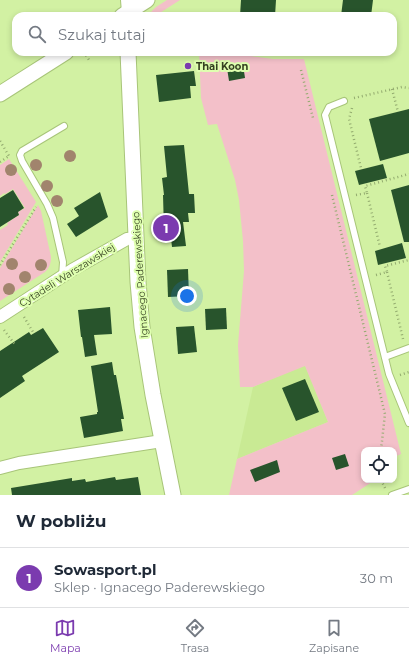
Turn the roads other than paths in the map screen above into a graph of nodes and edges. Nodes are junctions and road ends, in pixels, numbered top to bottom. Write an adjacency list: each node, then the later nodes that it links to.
1 (148, 0): 2 (street)
2 (127, 9)
3 (60, 56): 5 (street)
4 (128, 56): 8 (street, Ignacego Paderewskiego)
5 (0, 94)
6 (344, 100): 12 (lane)
7 (64, 126): 9 (lane)
8 (136, 238): 9 (street, Cytadeli Warszawskiej); 14 (street, Ignacego Paderewskiego)
9 (62, 277): 10 (street, Cytadeli Warszawskiej)
10 (1, 322)
11 (407, 348): 12 (lane)
12 (385, 357): 13 (lane)
13 (409, 423)
14 (162, 441): 15 (street); 17 (street, Ignacego Paderewskiego)
15 (0, 468)
16 (409, 489): 18 (lane)
17 (173, 495)
18 (392, 495)

